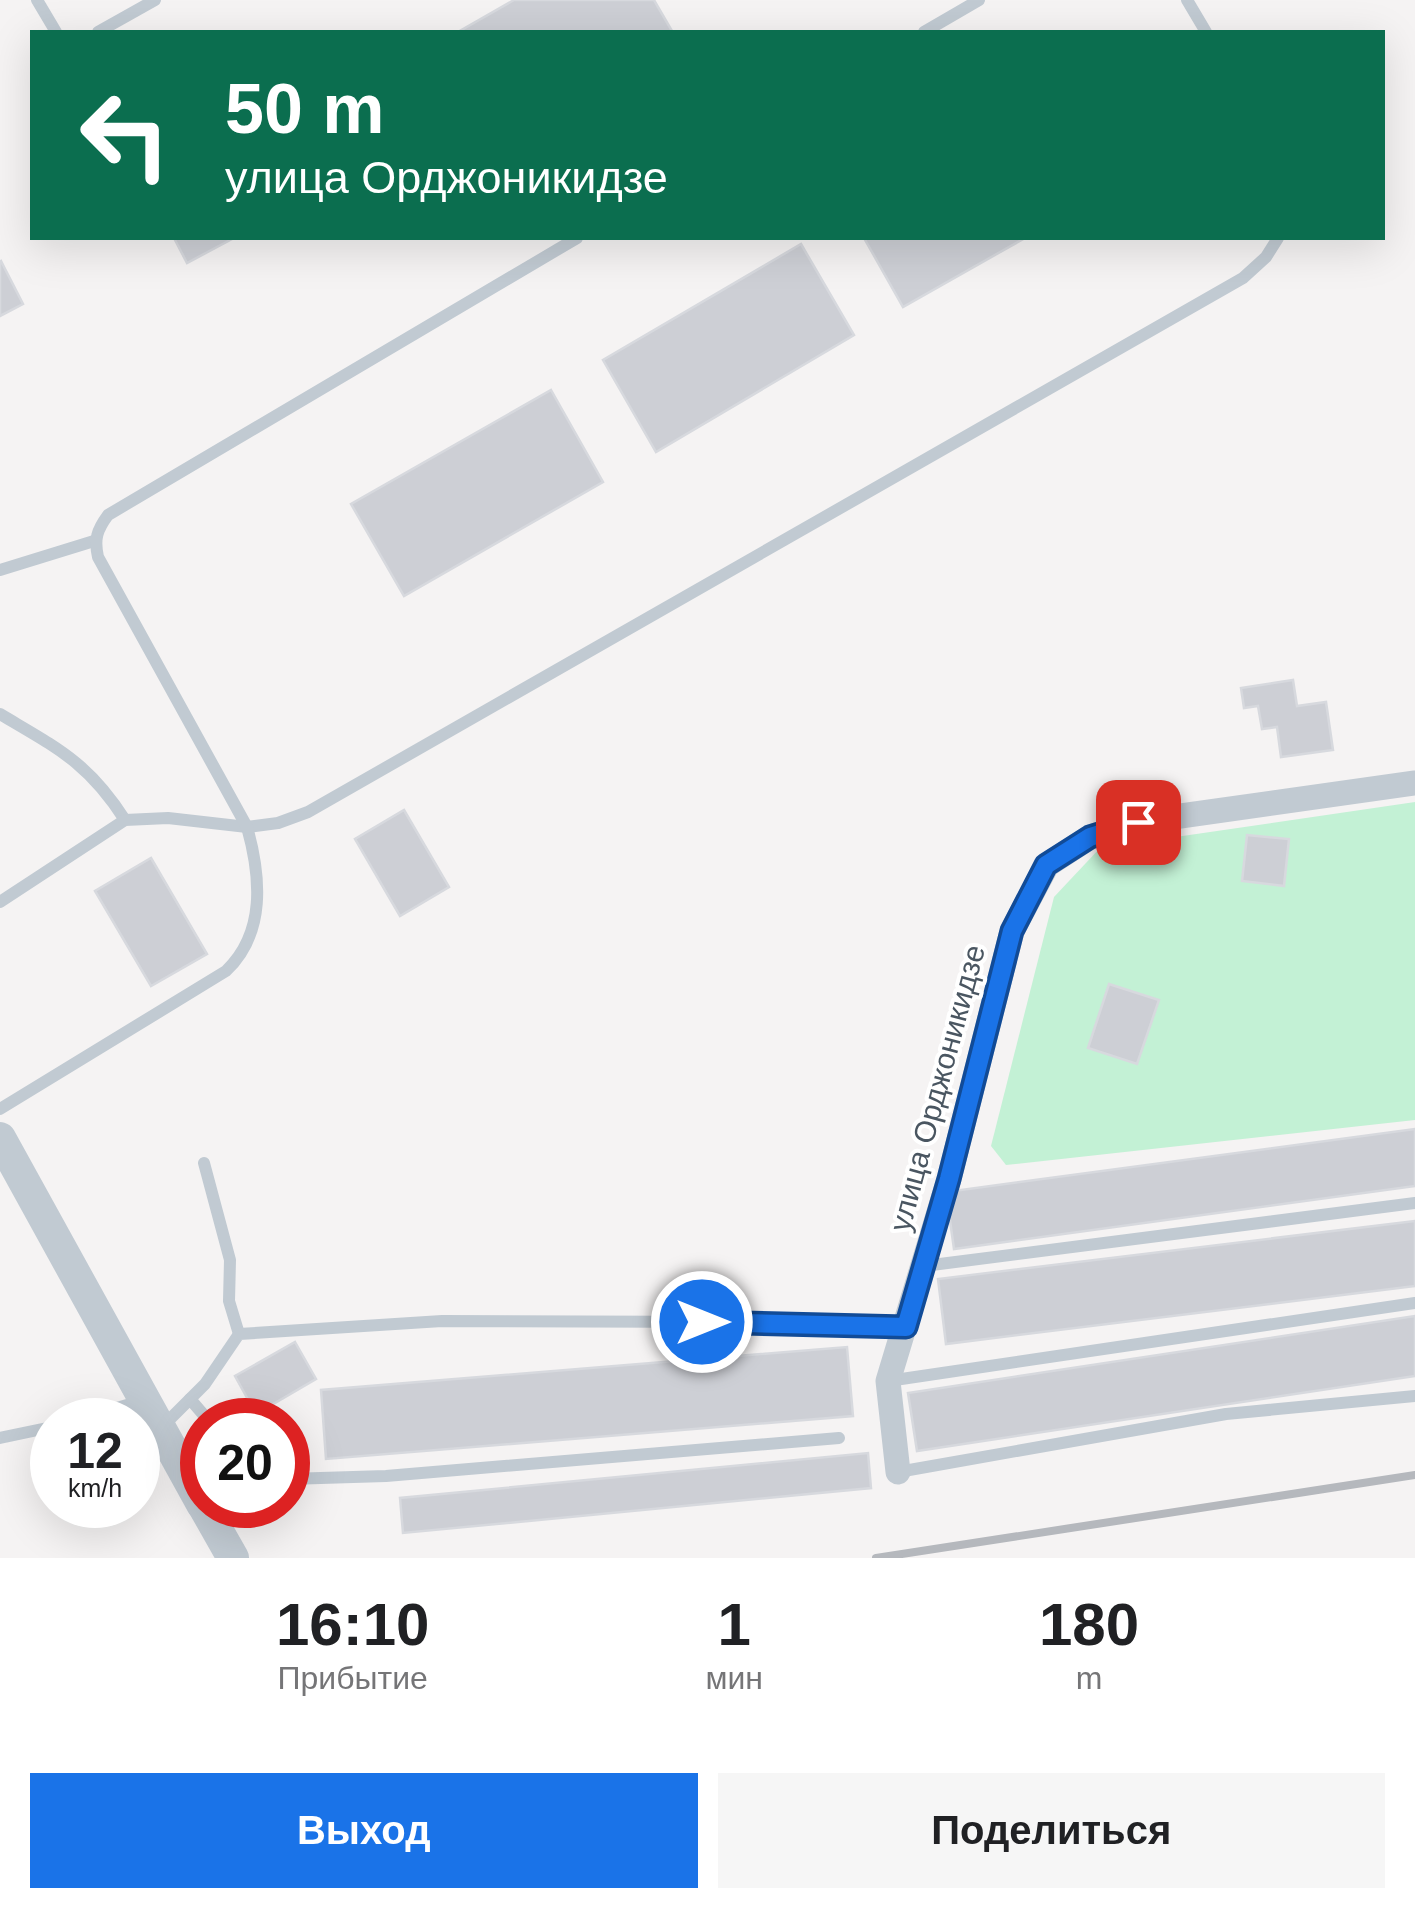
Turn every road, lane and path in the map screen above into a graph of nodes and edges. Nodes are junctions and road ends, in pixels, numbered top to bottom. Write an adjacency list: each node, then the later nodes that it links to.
1 (37, 0): 5 (lane)
2 (155, 0): 6 (lane)
3 (979, 0): 7 (lane)
4 (1187, 0): 8 (lane)
5 (55, 30)
6 (102, 30)
7 (927, 30)
8 (1205, 30)
9 (574, 240): 11 (lane)
10 (1277, 240): 16 (lane)
11 (94, 541): 12 (lane); 16 (lane)
12 (0, 570)
13 (0, 714): 15 (lane)
14 (1415, 784): 22 (street, улица Орджоникидзе)
15 (126, 820): 16 (lane); 17 (lane)
16 (247, 827): 18 (lane)
17 (0, 902)
18 (0, 1108)
19 (0, 1138): 28 (street)
20 (204, 1163): 25 (lane)
21 (1415, 1203): 22 (lane)
22 (924, 1266): 24 (street, улица Орджоникидзе)
23 (1415, 1303): 26 (lane)
24 (906, 1327): 25 (lane); 26 (street, улица Орджоникидзе)
25 (239, 1334): 29 (lane)
26 (888, 1381): 36 (street, улица Орджоникидзе)
27 (1415, 1396): 36 (lane)
28 (143, 1398)
29 (191, 1398)
30 (180, 1409): 31 (lane)
31 (160, 1429): 35 (street)
32 (30, 1432): 33 (lane)
33 (0, 1438)
34 (839, 1438): 37 (lane)
35 (180, 1464)
36 (898, 1472)
37 (310, 1478)
38 (216, 1528): 39 (street)
39 (233, 1558)

